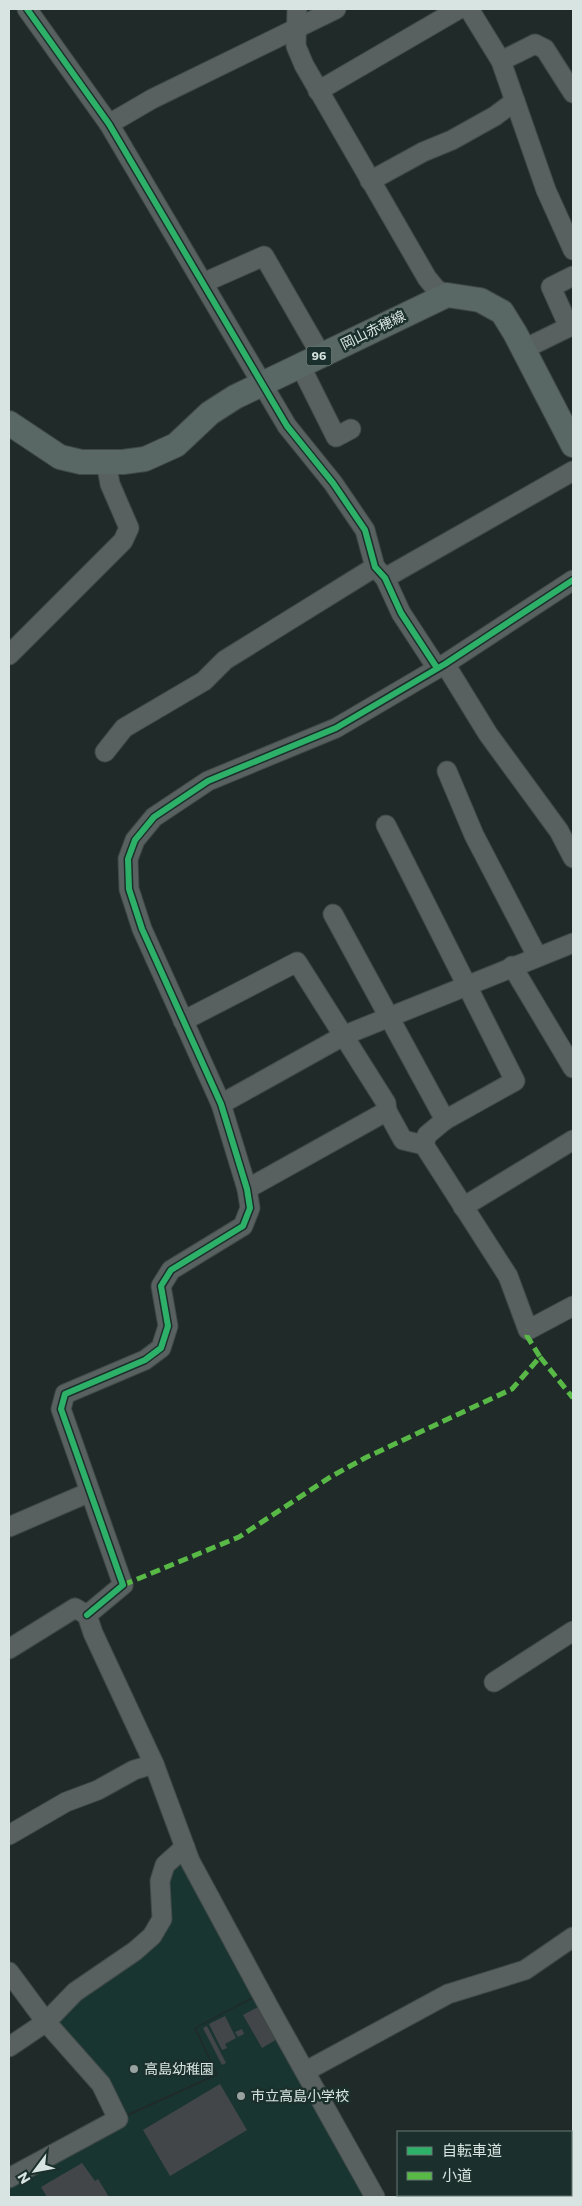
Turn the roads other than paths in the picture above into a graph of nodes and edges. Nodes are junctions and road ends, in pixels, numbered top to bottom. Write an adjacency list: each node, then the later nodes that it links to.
1 (27, 9): 11 (street)
2 (297, 9): 6 (street)
3 (336, 9): 6 (street)
4 (458, 9): 8 (street)
5 (469, 9): 7 (street)
6 (296, 30): 8 (street); 11 (street)
7 (500, 60): 9 (street); 10 (street)
8 (318, 91): 12 (street)
9 (573, 93)
10 (516, 100): 12 (street); 13 (street)
11 (109, 124): 15 (street)
12 (370, 180): 16 (street)
13 (573, 250)
14 (573, 276): 17 (street)
15 (203, 283): 19 (street); 21 (street)
16 (447, 295): 18 (main road); 19 (main road, 岡山赤穂線 / 96)
17 (571, 326): 18 (street)
18 (524, 350): 24 (main road)
19 (321, 355): 20 (main road, 岡山赤穂線 / 96)
20 (300, 365): 21 (main road, 岡山赤穂線 / 96); 23 (street)
21 (263, 383): 25 (main road, 岡山赤穂線 / 96); 27 (street)
22 (9, 424): 25 (main road, 岡山赤穂線 / 96)
23 (351, 429)
24 (573, 445)
25 (106, 462): 29 (street)
26 (573, 471): 27 (street)
27 (380, 572): 30 (street); 31 (street)
28 (573, 580): 30 (street)
29 (9, 655)
30 (441, 666): 34 (street); 41 (street)
31 (105, 752)
32 (447, 771): 37 (street)
33 (386, 825): 39 (street)
34 (573, 858)
35 (333, 914): 40 (street)
36 (570, 950): 37 (street)
37 (537, 956): 38 (street)
38 (512, 966): 39 (street); 43 (street)
39 (468, 986): 40 (street); 46 (street)
40 (388, 1018): 42 (street); 46 (street)
41 (184, 1021): 42 (street); 44 (street)
42 (345, 1035): 44 (street); 45 (street)
43 (573, 1068)
44 (221, 1104): 49 (street)
45 (387, 1111): 48 (street); 49 (street)
46 (444, 1120): 48 (street)
47 (573, 1140): 50 (street)
48 (424, 1145): 50 (street)
49 (247, 1188): 52 (street)
50 (463, 1207): 51 (street)
51 (573, 1306)
52 (90, 1492): 53 (street); 54 (street)
53 (9, 1527)
54 (87, 1615): 56 (street); 58 (street)
55 (573, 1631): 57 (street)
56 (9, 1649)
57 (494, 1682)
58 (154, 1764): 59 (street); 60 (street)
59 (9, 1835)
60 (185, 1847): 63 (street); 65 (street)
61 (573, 1937): 65 (street)
62 (9, 1972): 63 (street)
63 (46, 2022): 64 (street); 66 (street)
64 (9, 2047)
65 (306, 2071): 67 (street)
66 (9, 2178)
67 (376, 2197)

